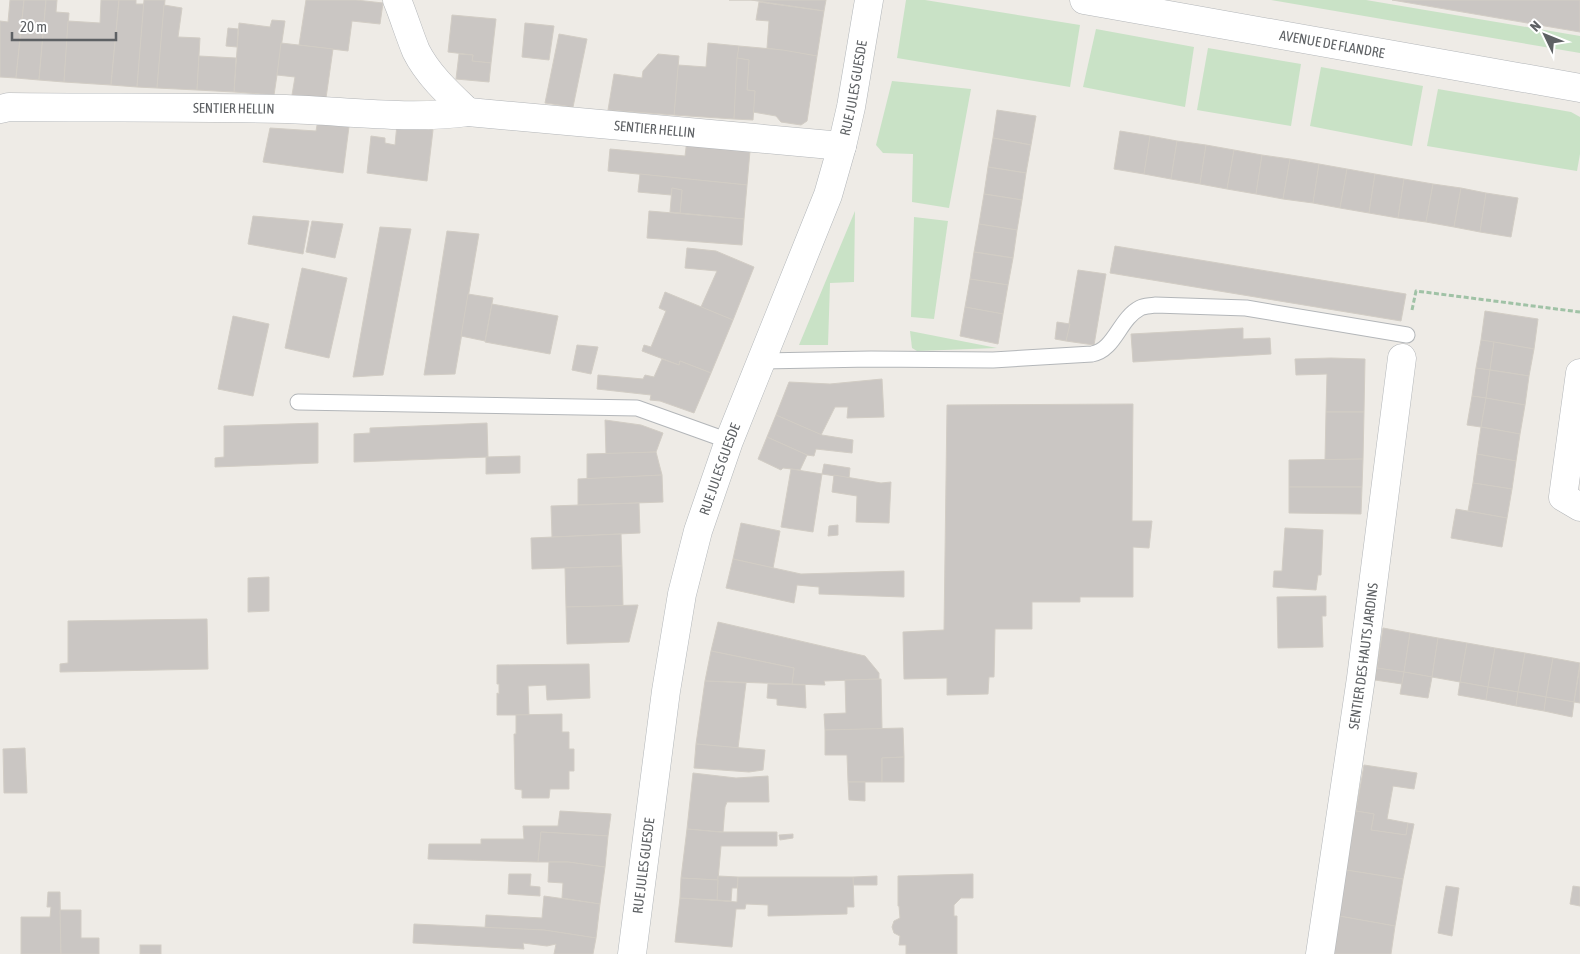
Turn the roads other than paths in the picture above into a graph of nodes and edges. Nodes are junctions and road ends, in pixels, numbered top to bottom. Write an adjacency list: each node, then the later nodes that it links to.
1 (397, 0): 6 (street)
2 (869, 0): 7 (street, RUE JULES GUESDE)
3 (1084, 0): 4 (street, AVENUE DE FLANDRE)
4 (1580, 88)
5 (0, 108): 6 (street, SENTIER HELLIN)
6 (468, 112): 7 (street, SENTIER HELLIN)
7 (842, 146): 9 (street, RUE JULES GUESDE)
8 (1405, 346): 9 (lane); 15 (street, SENTIER DES HAUTS JARDINS)
9 (761, 361): 12 (street, RUE JULES GUESDE)
10 (1580, 373): 13 (street)
11 (298, 402): 12 (lane)
12 (729, 441): 14 (street, RUE JULES GUESDE)
13 (1580, 508)
14 (632, 954)
15 (1320, 954)

